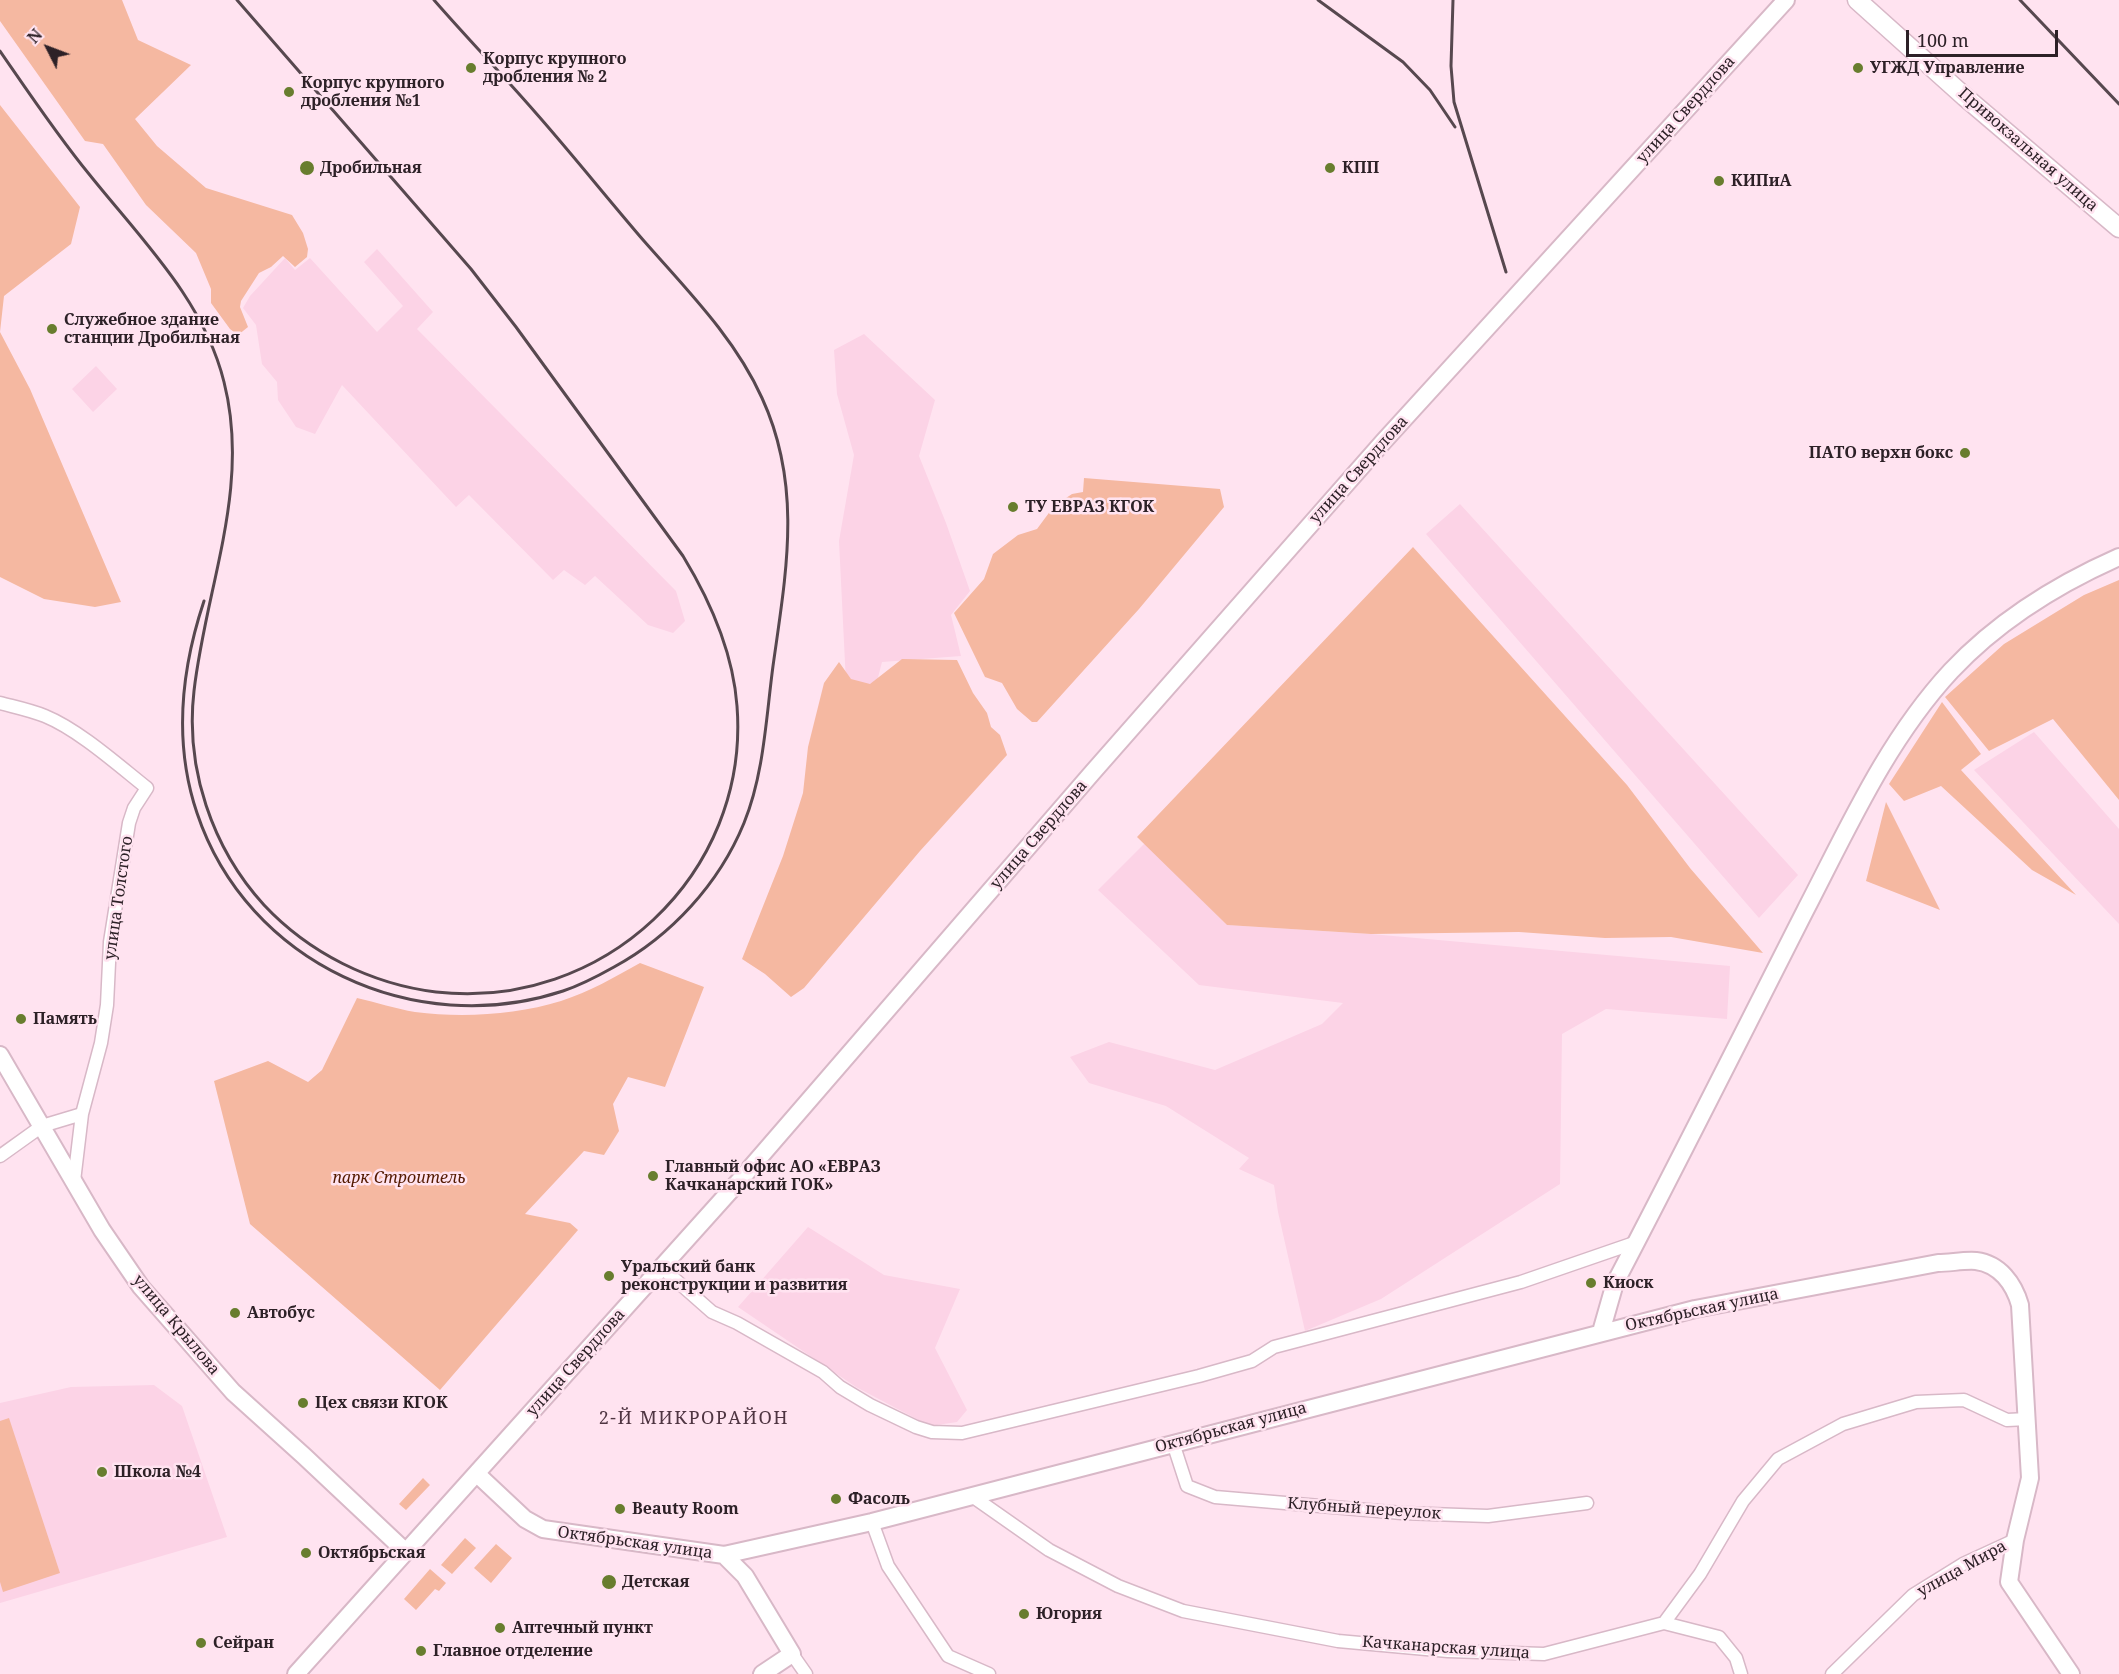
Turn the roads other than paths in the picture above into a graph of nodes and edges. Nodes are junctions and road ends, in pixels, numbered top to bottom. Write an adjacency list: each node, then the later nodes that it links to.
1 (1786, 0): 12 (street, улица Свердлова)
2 (1857, 0): 3 (main road, Привокзальная улица)
3 (2119, 228)
4 (2119, 557): 11 (street)
5 (0, 703): 7 (street, улица Толстого)
6 (0, 1055): 8 (street, улица Крылова)
7 (82, 1114): 8 (street); 10 (street, улица Толстого)
8 (42, 1126): 9 (street); 10 (street, улица Крылова)
9 (0, 1156)
10 (74, 1180): 21 (street, улица Крылова)
11 (1636, 1242): 12 (street); 13 (street)
12 (661, 1267): 16 (street, улица Свердлова)
13 (1601, 1332): 14 (street, Октябрьская улица); 15 (street, Октябрьская улица)
14 (2028, 1419): 20 (street); 23 (street)
15 (1173, 1443): 17 (street, Октябрьская улица); 18 (street, Клубный переулок)
16 (477, 1474): 21 (street, улица Свердлова); 22 (street, Октябрьская улица)
17 (972, 1496): 19 (street, Октябрьская улица); 23 (street, Качканарская улица)
18 (1587, 1503)
19 (872, 1522): 22 (street, Октябрьская улица); 28 (street)
20 (2015, 1540): 30 (street, улица Мира); 31 (street)
21 (406, 1552): 25 (street, улица Свердлова)
22 (724, 1555): 24 (street)
23 (1664, 1623): 29 (street)
24 (792, 1654): 26 (street); 27 (street)
25 (296, 1674)
26 (762, 1674)
27 (806, 1674)
28 (989, 1674)
29 (1741, 1674)
30 (1832, 1674)
31 (2071, 1674)

